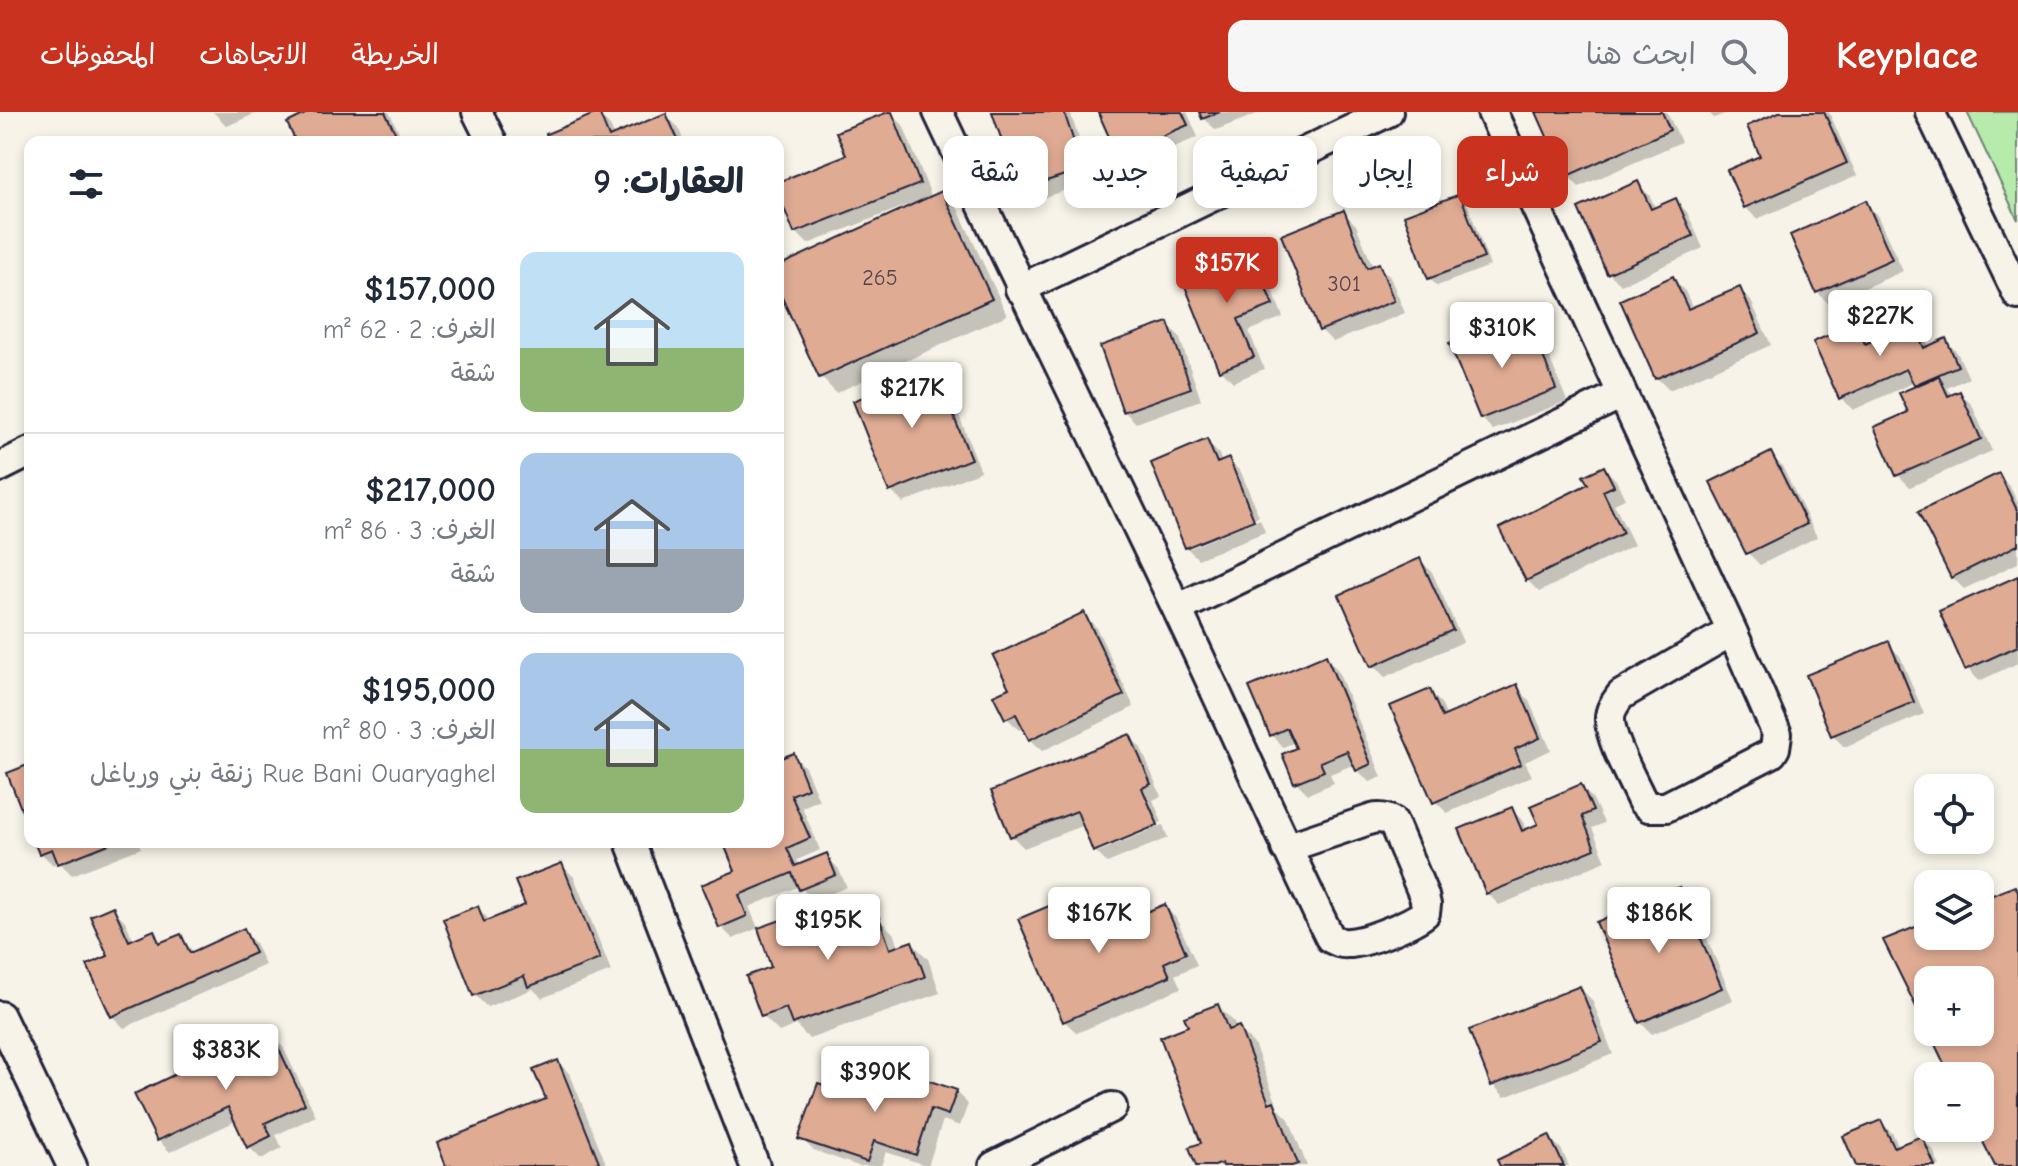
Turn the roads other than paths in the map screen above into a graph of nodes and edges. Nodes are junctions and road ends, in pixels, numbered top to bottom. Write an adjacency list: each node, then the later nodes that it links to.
1 (477, 112): 6 (street)
2 (938, 112): 7 (street)
3 (1388, 112): 7 (street)
4 (1492, 112): 9 (street)
5 (1930, 112): 8 (street)
6 (489, 136)
7 (1020, 289): 12 (street)
8 (2018, 295)
9 (1622, 394): 12 (street); 13 (street)
10 (24, 455): 11 (street)
11 (0, 467)
12 (1177, 609): 15 (street)
13 (1732, 631): 13 (street)
14 (632, 848): 19 (street)
15 (1286, 848): 15 (street)
16 (0, 1016): 18 (street)
17 (1112, 1107): 20 (street)
18 (72, 1166)
19 (755, 1166)
20 (994, 1166)

